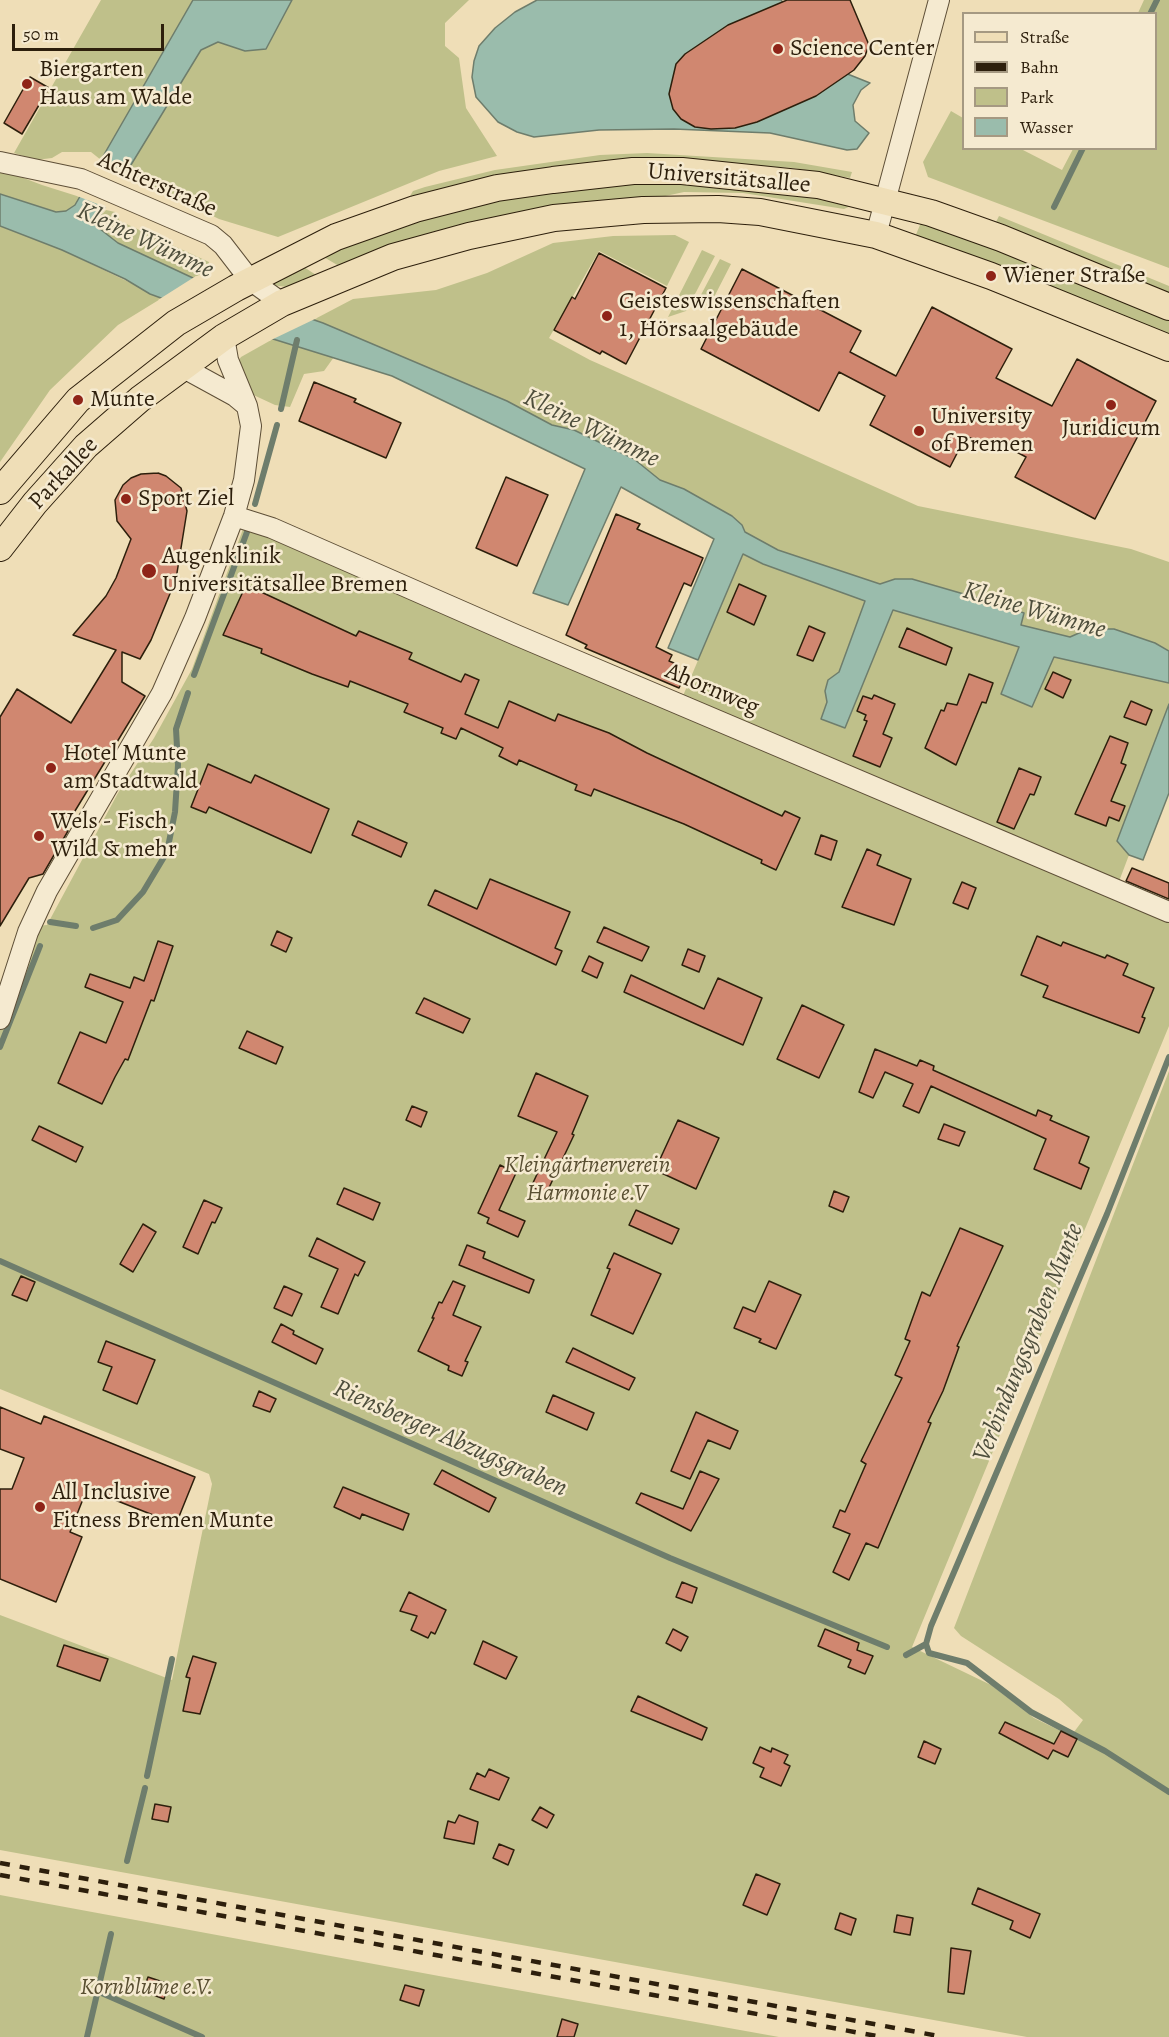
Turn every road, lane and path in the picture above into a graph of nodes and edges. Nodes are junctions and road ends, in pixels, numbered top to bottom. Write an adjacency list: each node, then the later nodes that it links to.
1 (939, 0): 3 (street)
2 (0, 162): 5 (street, Achterstraße)
3 (885, 200): 4 (street); 5 (main road, Universitätsallee); 7 (main road, Universitätsallee)
4 (876, 236): 6 (main road, Universitätsallee); 9 (main road, Universitätsallee)
5 (243, 284): 6 (street, Achterstraße); 12 (main road, Parkallee)
6 (282, 303): 8 (main road, Parkallee)
7 (1169, 307)
8 (224, 337): 10 (main road, Parkallee); 11 (street)
9 (1169, 348)
10 (182, 367): 11 (street); 14 (main road, Parkallee)
11 (247, 406): 13 (street)
12 (0, 491)
13 (234, 516): 15 (street, Ahornweg); 16 (street)
14 (0, 548)
15 (1169, 912)
16 (0, 1019)

